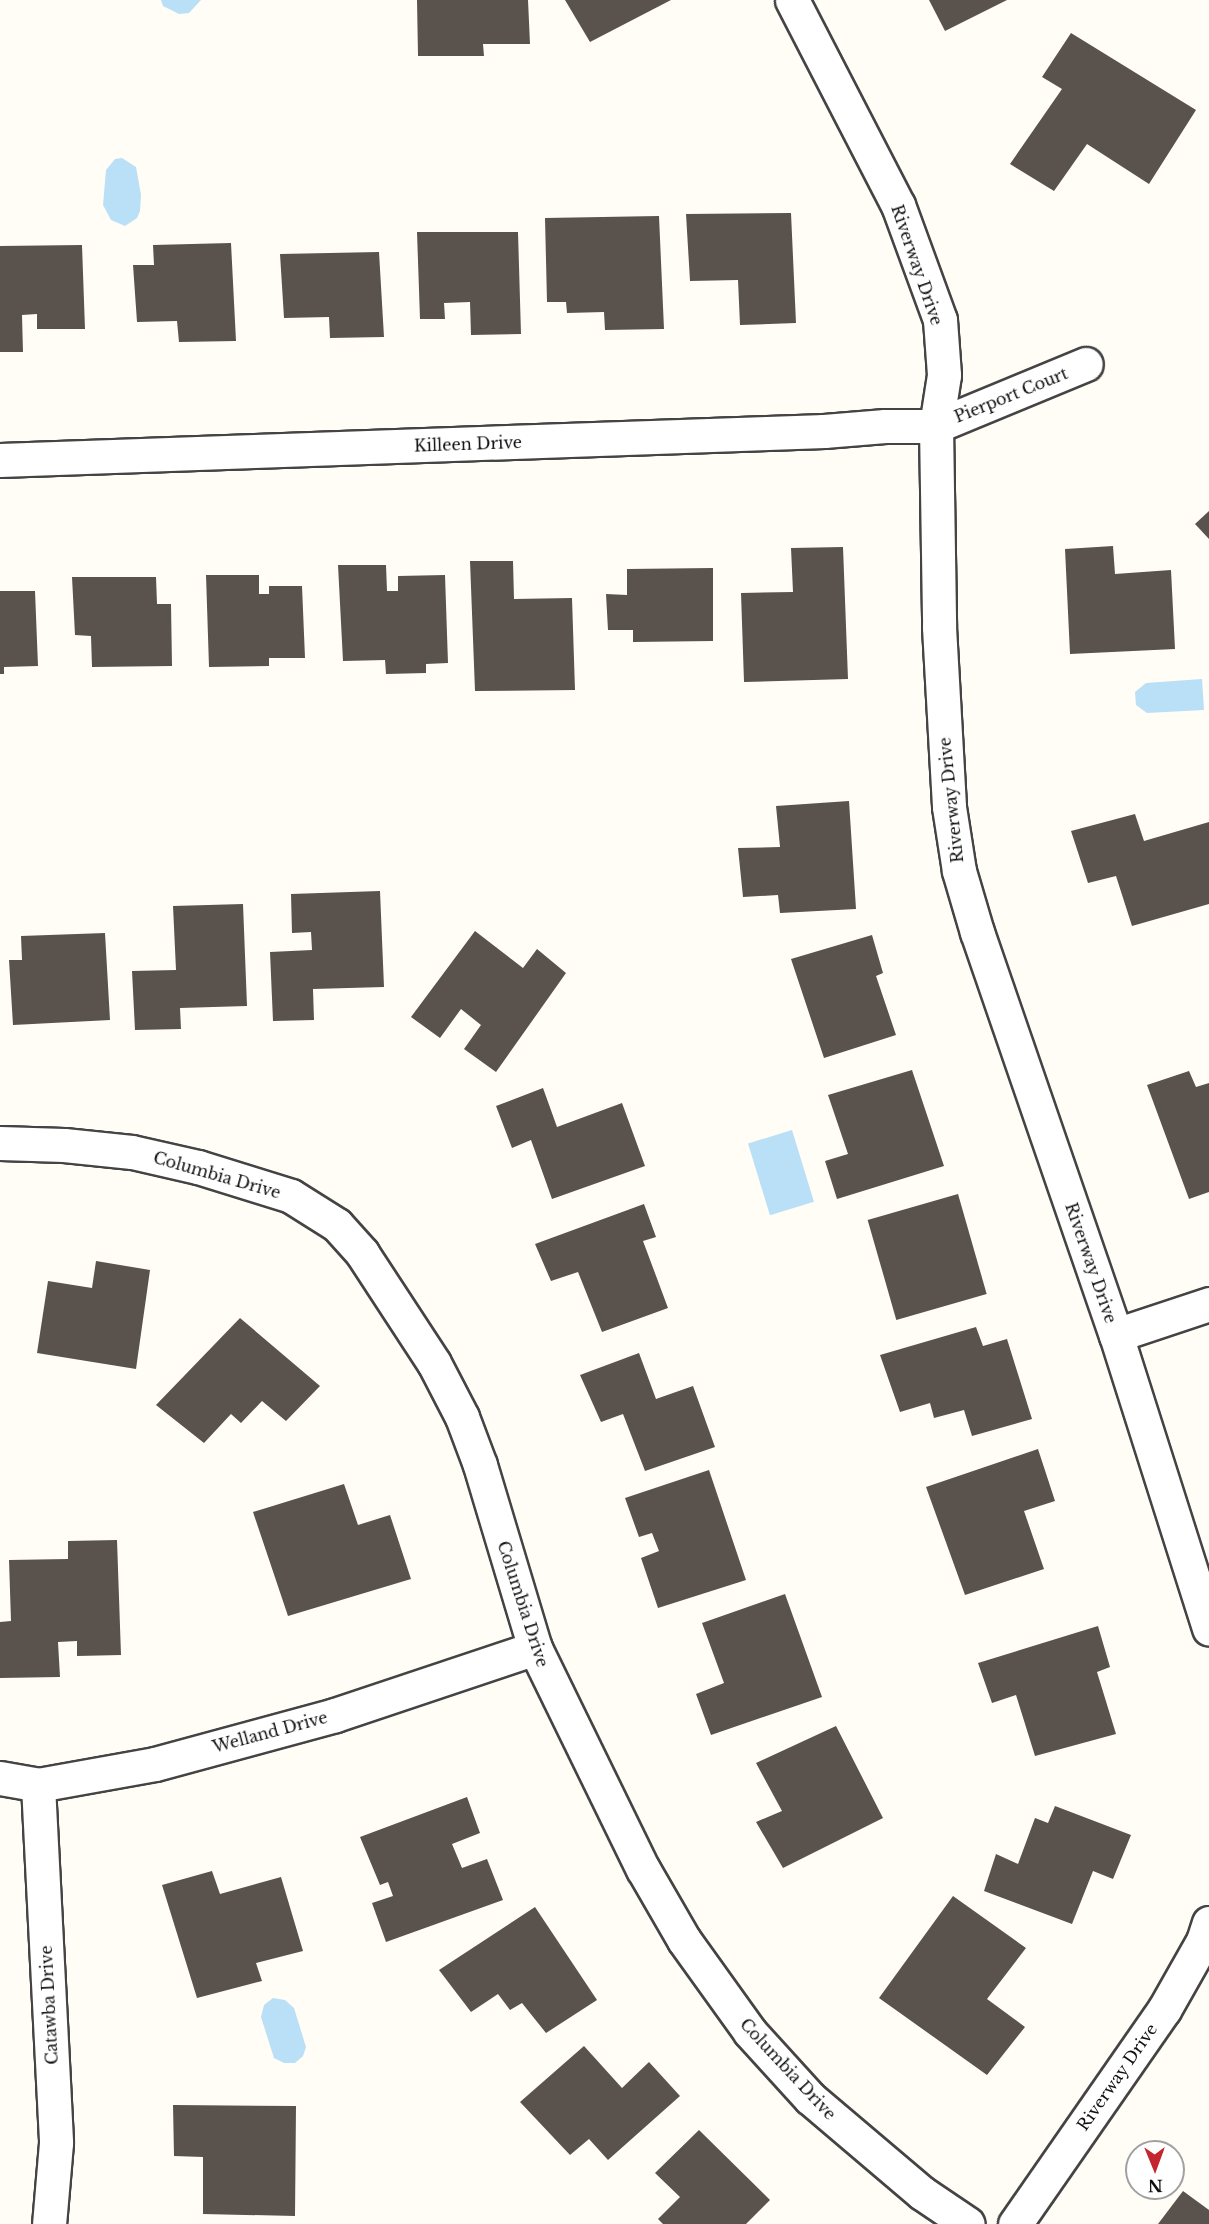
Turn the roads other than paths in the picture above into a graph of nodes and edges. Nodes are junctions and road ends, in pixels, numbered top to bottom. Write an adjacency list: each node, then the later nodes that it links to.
1 (792, 0): 3 (street, Riverway Drive)
2 (1086, 364): 3 (street, Pierport Court)
3 (936, 426): 4 (street, Killeen Drive); 7 (street, Riverway Drive)
4 (0, 460)
5 (0, 1143): 9 (street, Columbia Drive)
6 (1209, 1304): 7 (street)
7 (1116, 1335): 8 (street, Riverway Drive)
8 (1209, 1629)
9 (535, 1648): 11 (street, Welland Drive); 14 (street, Columbia Drive)
10 (0, 1778): 11 (street, Welland Drive)
11 (38, 1785): 13 (street, Catawba Drive)
12 (1209, 1923): 15 (street, Riverway Drive)
13 (49, 2224)
14 (968, 2224)
15 (1015, 2224)

